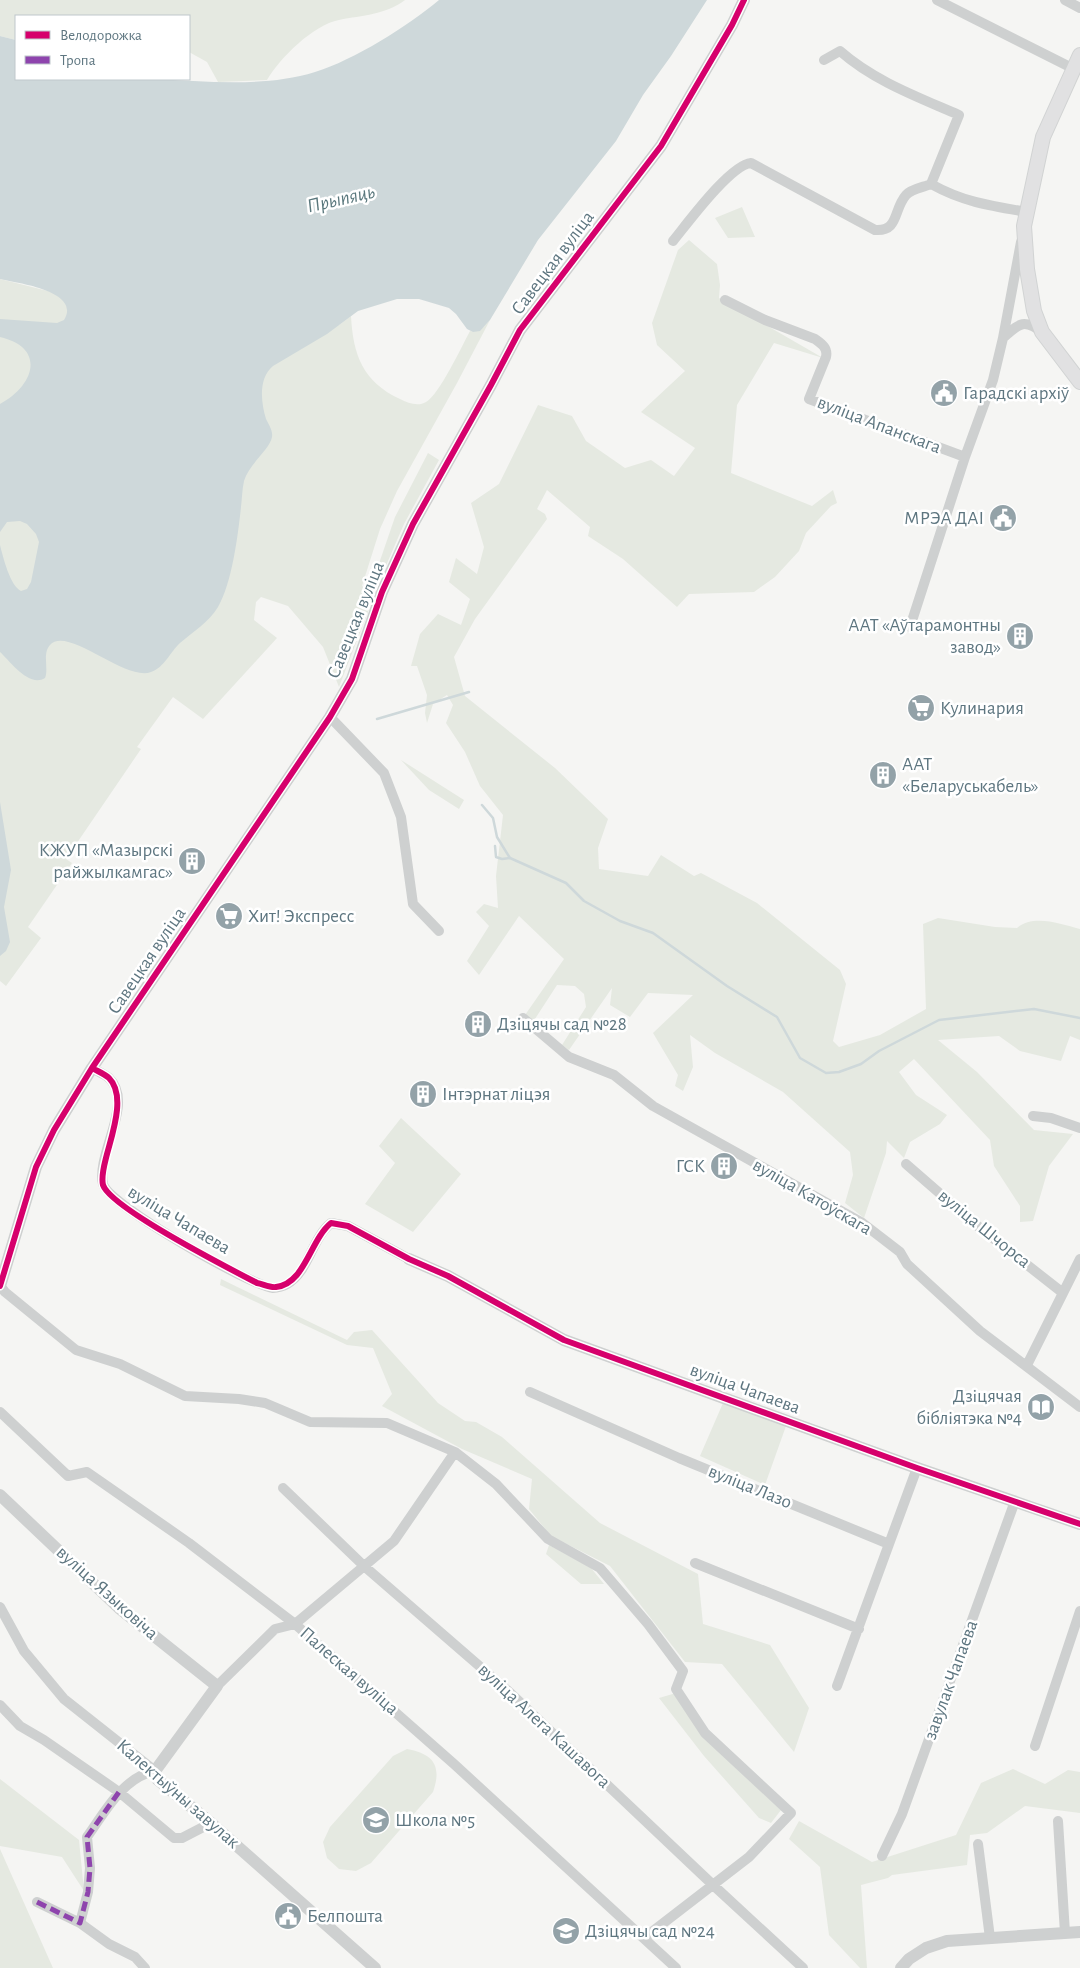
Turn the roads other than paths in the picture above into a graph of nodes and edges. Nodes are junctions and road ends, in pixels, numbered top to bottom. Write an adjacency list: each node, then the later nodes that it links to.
1 (744, 0): 17 (street, Савецкая вуліца)
2 (937, 0): 7 (street)
3 (1064, 0): 4 (street)
4 (1080, 8)
5 (1080, 55): 7 (main road)
6 (824, 60): 8 (street)
7 (1074, 69): 9 (main road)
8 (932, 184): 9 (street); 10 (street)
9 (1026, 219): 12 (main road); 13 (street)
10 (673, 242)
11 (725, 300): 15 (street, вуліца Апанскага)
12 (1042, 332): 13 (street); 14 (main road)
13 (1003, 338): 15 (street)
14 (1080, 382)
15 (965, 457): 16 (street)
16 (910, 627)
17 (330, 716): 18 (street); 20 (street, Савецкая вуліца)
18 (439, 931)
19 (523, 1018): 28 (street, вуліца Катоўскага)
20 (92, 1068): 24 (street, вуліца Чапаева); 26 (street, Савецкая вуліца)
21 (1033, 1116): 22 (street)
22 (1080, 1128)
23 (906, 1164): 27 (street, вуліца Шчорса)
24 (409, 1259): 33 (street, вуліца Чапаева)
25 (1080, 1262): 27 (street)
26 (0, 1286): 32 (street)
27 (1063, 1292): 28 (street)
28 (1027, 1365): 30 (street, вуліца Катоўскага)
29 (530, 1392): 38 (street, вуліца Лазо)
30 (1080, 1407)
31 (0, 1412): 43 (street, Палеская вуліца)
32 (455, 1452): 40 (street); 55 (street)
33 (917, 1468): 36 (street, вуліца Чапаева); 38 (street)
34 (283, 1488): 40 (street, вуліца Алега Кашавога)
35 (0, 1495): 45 (street, вуліца Языковіча)
36 (1016, 1501): 37 (street, вуліца Чапаева); 54 (street, завулак Чапаева)
37 (1080, 1524)
38 (889, 1544): 44 (street)
39 (695, 1563): 44 (street)
40 (364, 1566): 43 (street); 55 (street, вуліца Алега Кашавога)
41 (0, 1606): 49 (street, Калектыўны завулак)
42 (1080, 1611): 48 (street)
43 (295, 1624): 45 (street); 60 (street, Палеская вуліца)
44 (859, 1629): 46 (street)
45 (217, 1686): 49 (street)
46 (837, 1686)
47 (0, 1705): 50 (street)
48 (1035, 1746)
49 (155, 1771): 50 (street); 52 (street, Калектыўны завулак)
50 (119, 1792): 52 (street); 57 (street)
51 (1058, 1821): 59 (street)
52 (212, 1823): 63 (street, Калектыўны завулак)
53 (978, 1844): 61 (street)
54 (882, 1856)
55 (712, 1884): 60 (street); 65 (street, вуліца Алега Кашавога)
56 (37, 1902): 57 (street)
57 (80, 1923): 62 (street)
58 (1080, 1932): 59 (street)
59 (1065, 1933): 61 (street)
60 (644, 1938): 64 (street, Палеская вуліца)
61 (990, 1938): 66 (street)
62 (145, 1968)
63 (374, 1968)
64 (676, 1968)
65 (803, 1968)
66 (901, 1968)

